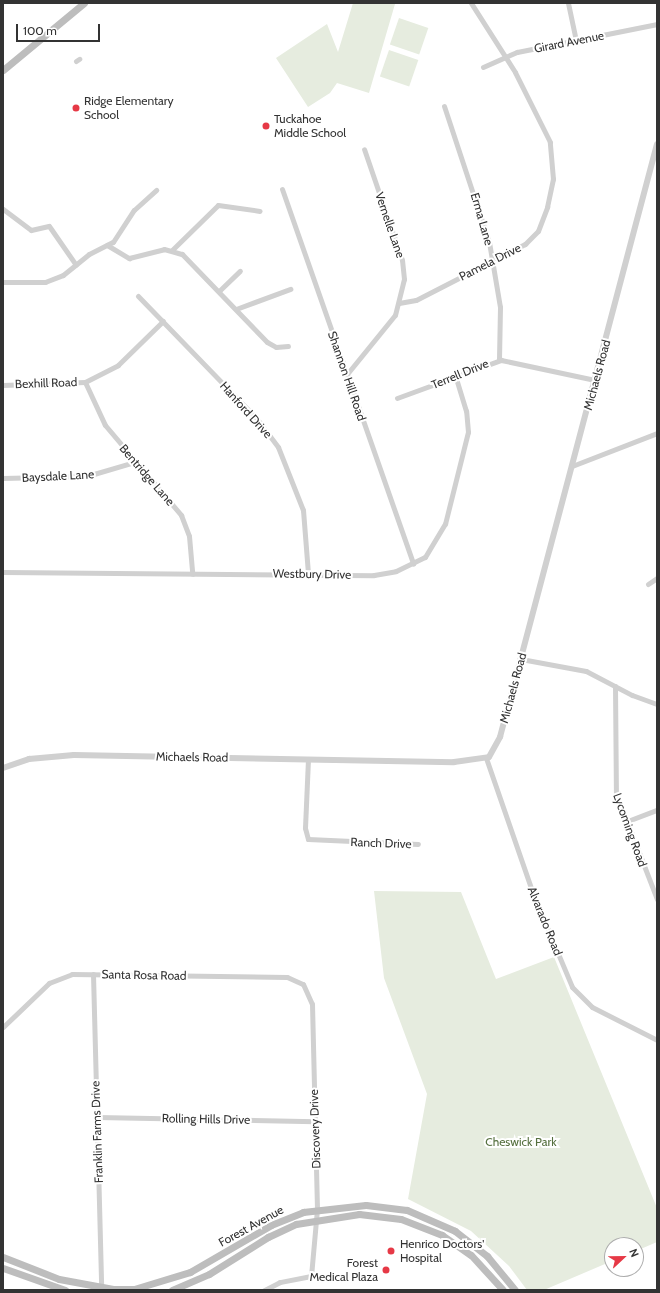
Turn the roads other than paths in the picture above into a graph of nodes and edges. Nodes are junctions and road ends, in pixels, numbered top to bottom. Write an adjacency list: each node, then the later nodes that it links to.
1 (471, 3): 6 (street, Pamela Drive)
2 (568, 3): 5 (street)
3 (82, 4): 8 (main road)
4 (657, 24): 5 (street, Girard Avenue)
5 (576, 40): 6 (street, Girard Avenue)
6 (506, 56): 7 (street, Girard Avenue); 18 (street, Pamela Drive)
7 (483, 67)
8 (3, 70)
9 (444, 106): 18 (street, Erma Lane)
10 (657, 144): 32 (street, Michaels Road)
11 (364, 149): 25 (street, Vernelle Lane)
12 (282, 189): 30 (street, Shannon Hill Road)
13 (156, 190): 16 (street)
14 (3, 209): 19 (street)
15 (260, 211): 17 (street)
16 (107, 245): 17 (street); 19 (street)
17 (172, 250): 23 (street)
18 (493, 262): 25 (street, Pamela Drive); 29 (street, Erma Lane)
19 (76, 265): 21 (street)
20 (240, 271): 23 (street)
21 (3, 282)
22 (290, 289): 26 (street)
23 (219, 291): 26 (street)
24 (138, 296): 27 (street, Hanford Drive)
25 (399, 304): 30 (street)
26 (236, 309): 28 (street)
27 (163, 321): 33 (street, Bexhill Road); 43 (street, Hanford Drive)
28 (288, 346)
29 (499, 360): 31 (street, Terrell Drive); 32 (street, Terrell Drive)
30 (347, 374): 40 (street, Shannon Hill Road)
31 (455, 376): 35 (street, Terrell Drive); 40 (street, Westbury Drive)
32 (595, 380): 38 (street, Michaels Road)
33 (85, 382): 34 (street, Bexhill Road); 37 (street, Bentridge Lane)
34 (3, 384)
35 (397, 398)
36 (657, 433): 38 (street)
37 (135, 462): 39 (street, Baysdale Lane); 42 (street, Bentridge Lane)
38 (572, 466): 46 (street, Michaels Road)
39 (3, 478)
40 (413, 564): 43 (street, Westbury Drive)
41 (3, 572): 42 (street, Westbury Drive)
42 (192, 574): 43 (street, Westbury Drive)
43 (308, 574)
44 (657, 578): 45 (street)
45 (648, 584)
46 (521, 659): 47 (street); 49 (street, Michaels Road)
47 (615, 686): 48 (street); 53 (street, Lycoming Road)
48 (657, 704)
49 (486, 758): 50 (street, Michaels Road); 59 (street, Alvarado Road)
50 (308, 759): 51 (street, Michaels Road); 54 (street, Ranch Drive)
51 (3, 768)
52 (657, 810): 53 (street)
53 (625, 822): 55 (street, Lycoming Road)
54 (418, 844)
55 (657, 899)
56 (93, 974): 57 (street, Santa Rosa Road); 58 (street, Santa Rosa Road); 60 (street, Franklin Farms Drive)
57 (303, 984): 61 (street, Discovery Drive)
58 (3, 1027)
59 (657, 1040)
60 (97, 1117): 61 (street, Rolling Hills Drive); 66 (street, Franklin Farms Drive)
61 (315, 1121): 62 (street, Discovery Drive)
62 (317, 1209): 63 (street, Discovery Drive); 66 (main road, Forest Avenue); 72 (main road, Forest Avenue)
63 (316, 1218): 67 (street, Discovery Drive); 69 (main road, Forest Avenue); 71 (main road, Forest Avenue)
64 (3, 1257): 66 (main road, Forest Avenue)
65 (3, 1268): 68 (main road)
66 (101, 1289)
67 (270, 1289): 70 (street)
68 (65, 1290)
69 (172, 1290)
70 (264, 1290)
71 (503, 1290)
72 (515, 1290)

